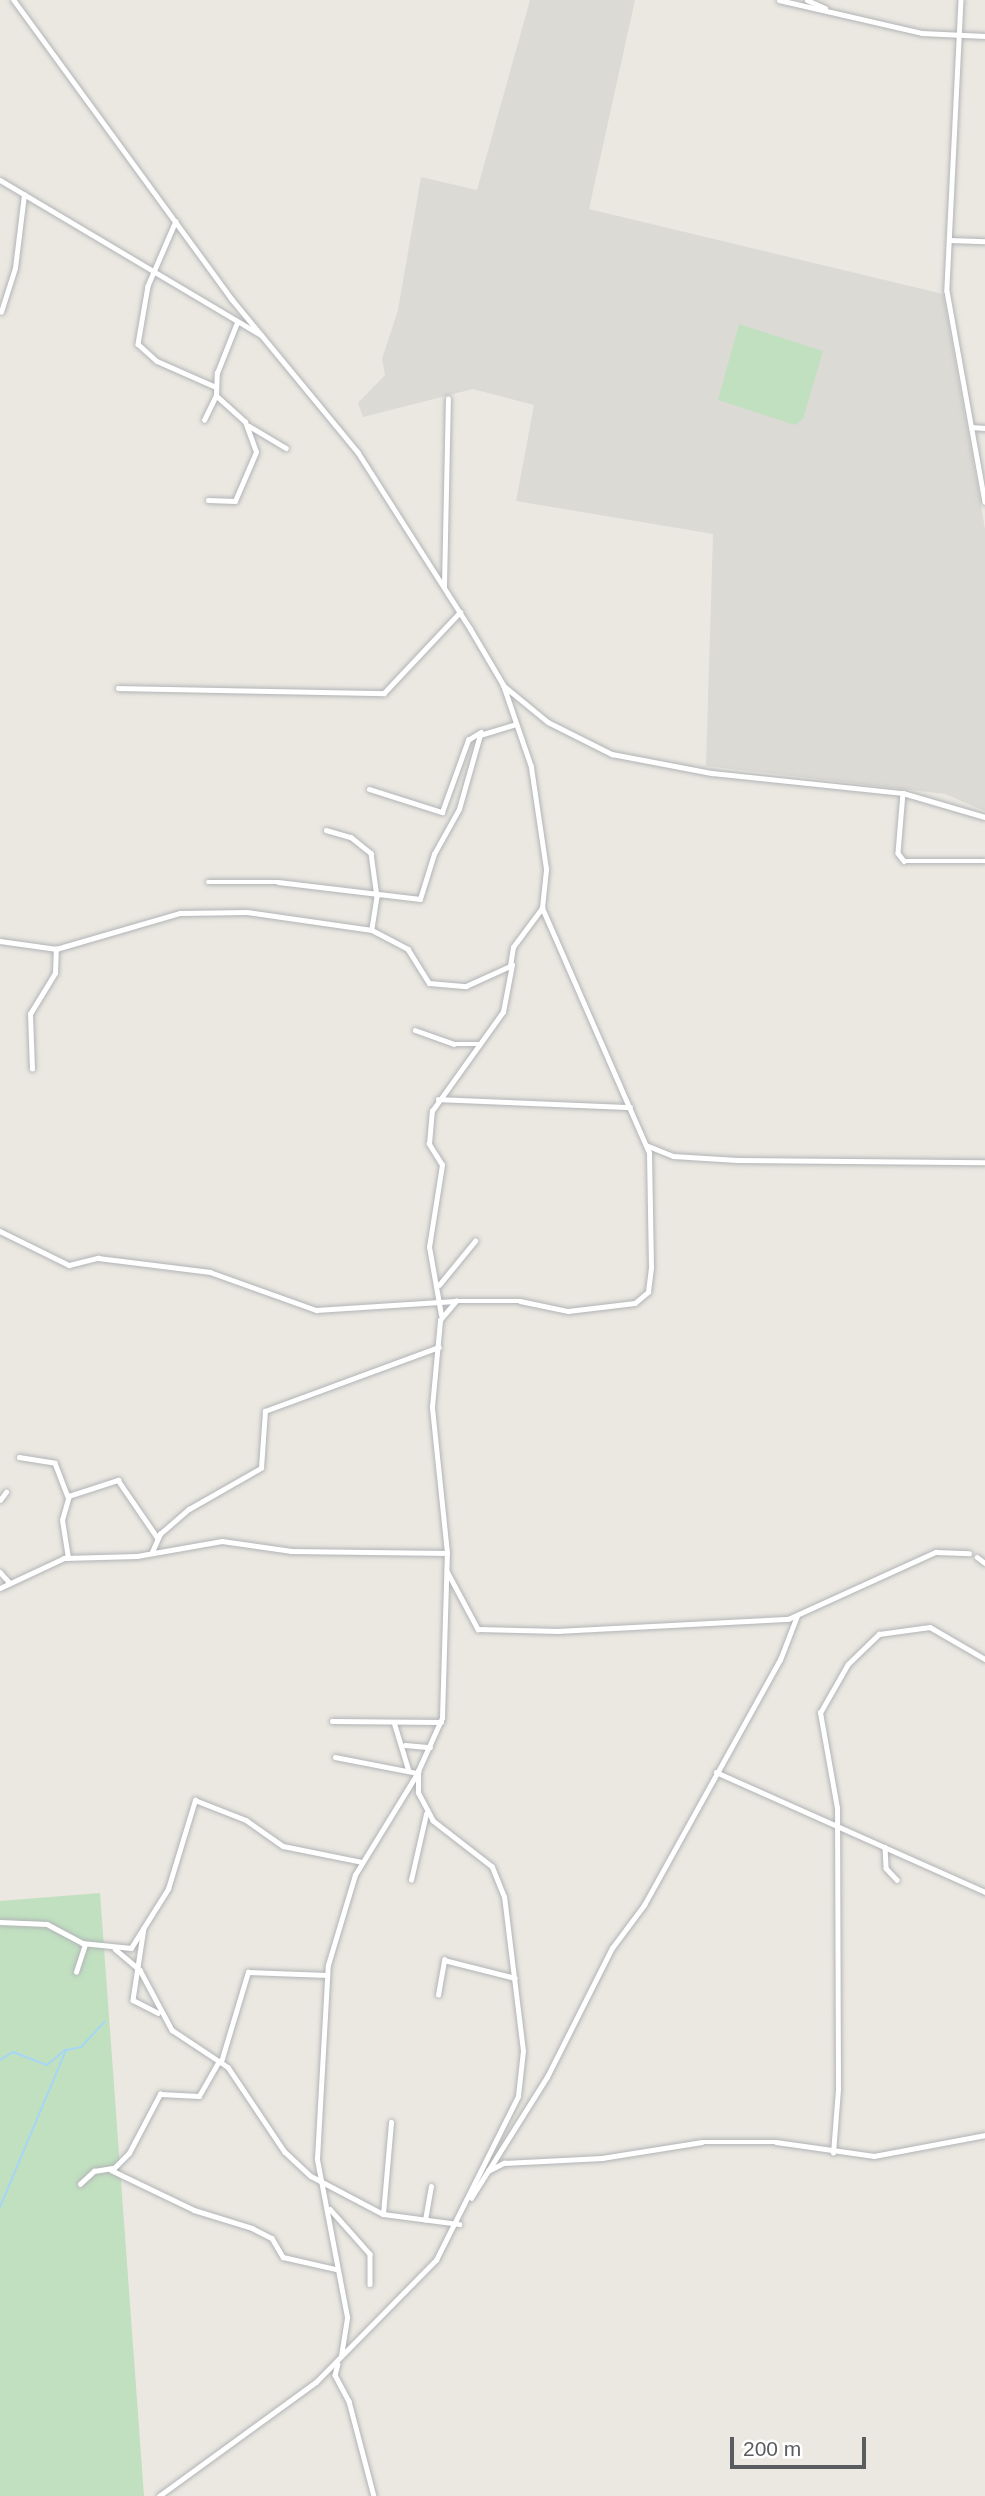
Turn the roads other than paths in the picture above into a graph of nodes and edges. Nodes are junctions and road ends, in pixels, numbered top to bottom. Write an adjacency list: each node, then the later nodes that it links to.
1 (13, 0): 10 (street)
2 (779, 0): 5 (street)
3 (807, 0): 5 (street)
4 (961, 0): 6 (street)
5 (828, 9): 6 (street)
6 (960, 36): 7 (street); 11 (street)
7 (985, 36)
8 (0, 180): 9 (street)
9 (24, 195): 13 (street); 14 (street)
10 (176, 220): 13 (street); 16 (street)
11 (949, 240): 12 (street); 22 (street)
12 (985, 241)
13 (154, 268): 15 (street); 17 (street)
14 (1, 312)
15 (236, 325): 16 (street); 17 (street)
16 (262, 336): 28 (street)
17 (216, 387): 18 (street)
18 (216, 396): 20 (street); 21 (street)
19 (448, 399): 28 (street)
20 (204, 421)
21 (248, 426): 24 (street); 26 (street)
22 (971, 427): 23 (street); 25 (street)
23 (985, 428)
24 (286, 448)
25 (984, 486): 27 (street)
26 (208, 500)
27 (985, 502)
28 (444, 587): 29 (street)
29 (460, 612): 30 (street); 31 (street)
30 (503, 685): 32 (street); 35 (street)
31 (118, 688)
32 (515, 724): 33 (street); 41 (street)
33 (482, 732): 34 (street); 40 (street)
34 (369, 789)
35 (903, 793): 36 (street); 38 (street)
36 (985, 817)
37 (326, 830): 40 (street)
38 (985, 861)
39 (208, 882): 40 (street)
40 (377, 897): 42 (street)
41 (542, 908): 45 (street); 50 (street)
42 (372, 930): 44 (street); 45 (street)
43 (0, 941): 44 (street)
44 (56, 949): 48 (street)
45 (512, 962): 47 (street)
46 (415, 1030): 47 (street)
47 (482, 1044): 49 (street)
48 (32, 1069)
49 (438, 1099): 50 (street); 55 (street)
50 (630, 1107): 51 (street)
51 (645, 1145): 52 (street); 57 (street)
52 (985, 1163)
53 (0, 1231): 56 (street)
54 (475, 1241): 55 (street)
55 (439, 1285): 56 (street)
56 (442, 1298): 57 (street); 58 (street)
57 (456, 1301): 58 (street)
58 (441, 1316): 59 (street)
59 (439, 1347): 64 (street); 66 (street)
60 (19, 1457): 62 (street)
61 (6, 1492): 63 (street)
62 (69, 1497): 64 (street); 69 (street)
63 (0, 1500)
64 (157, 1537): 65 (street)
65 (152, 1553): 66 (street); 69 (street)
66 (447, 1553): 71 (street)
67 (969, 1553): 75 (street)
68 (977, 1557): 70 (street)
69 (68, 1558): 73 (street)
70 (985, 1563)
71 (447, 1570): 75 (street); 79 (street)
72 (0, 1573): 73 (street)
73 (10, 1583): 74 (street)
74 (0, 1588)
75 (797, 1616): 85 (street)
76 (985, 1659): 87 (street)
77 (332, 1721): 78 (street)
78 (394, 1721): 79 (street); 80 (street)
79 (441, 1722): 81 (street)
80 (405, 1745): 81 (street); 83 (street)
81 (430, 1747): 84 (street)
82 (335, 1757): 83 (street)
83 (409, 1771): 84 (street)
84 (418, 1772): 86 (street); 89 (street)
85 (716, 1772): 87 (street); 108 (street)
86 (426, 1813): 90 (street); 100 (street)
87 (834, 1824): 88 (street); 106 (street)
88 (885, 1847): 91 (street); 92 (street)
89 (362, 1862): 94 (street); 99 (street)
90 (411, 1880)
91 (897, 1880)
92 (985, 1892)
93 (0, 1922): 95 (street)
94 (144, 1927): 96 (street); 97 (street)
95 (85, 1944): 96 (street); 98 (street)
96 (114, 1948): 97 (street)
97 (140, 1970): 102 (street); 102 (street)
98 (76, 1972)
99 (327, 1975): 103 (street); 111 (street)
100 (515, 1978): 101 (street); 112 (street)
101 (438, 1996)
102 (158, 2014): 103 (street)
103 (220, 2062): 107 (street); 111 (street)
104 (391, 2122): 114 (street)
105 (985, 2135): 106 (street)
106 (832, 2153): 108 (street)
107 (111, 2170): 109 (street); 117 (street)
108 (488, 2171): 112 (street)
109 (80, 2184)
110 (431, 2187): 115 (street)
111 (325, 2188): 113 (street); 114 (street)
112 (468, 2202): 116 (street)
113 (328, 2206): 117 (street); 118 (street)
114 (383, 2214): 115 (street)
115 (425, 2220): 116 (street)
116 (459, 2224): 119 (street)
117 (336, 2269): 119 (street)
118 (370, 2284)
119 (340, 2359): 120 (street); 121 (street)
120 (159, 2496)
121 (374, 2496)

